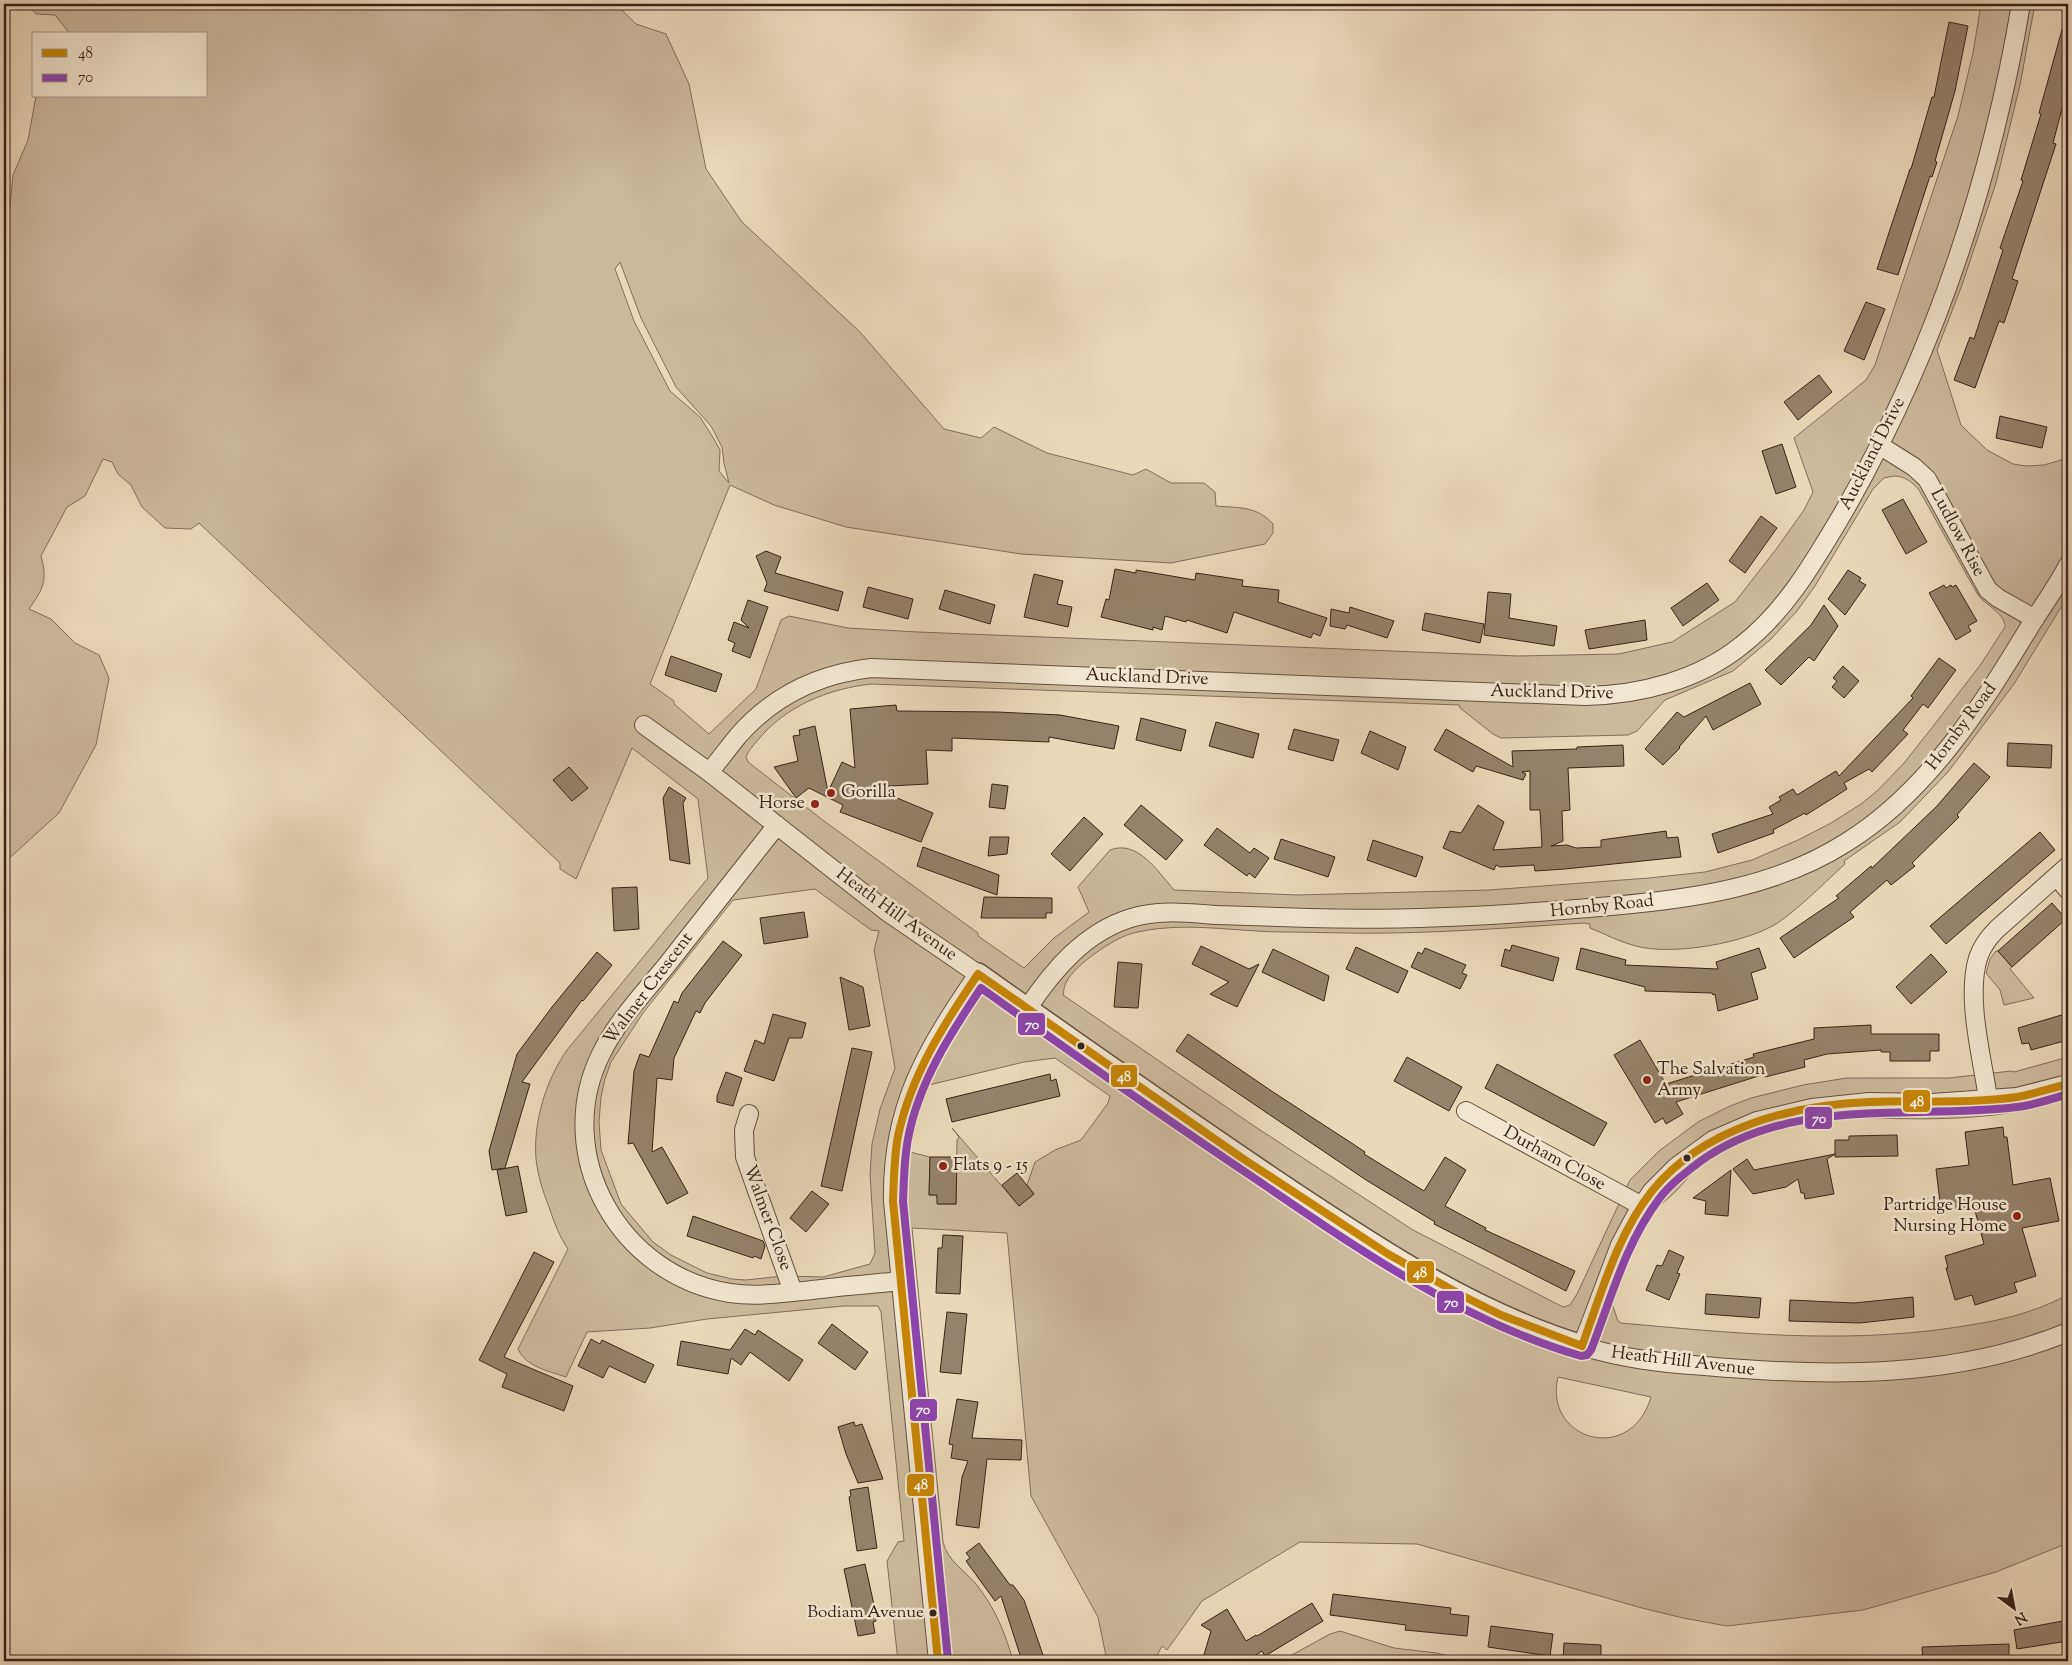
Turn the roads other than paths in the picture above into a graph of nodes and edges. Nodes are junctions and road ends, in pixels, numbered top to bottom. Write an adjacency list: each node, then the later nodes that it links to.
1 (2021, 4): 2 (street, Auckland Drive)
2 (1879, 445): 4 (street, Ludlow Rise); 6 (street, Auckland Drive)
3 (2068, 565): 4 (street, Hornby Road)
4 (2035, 619): 11 (street, Hornby Road)
5 (644, 725): 6 (street, Heath Hill Avenue)
6 (709, 772): 7 (street, Heath Hill Avenue)
7 (777, 825): 10 (street, Heath Hill Avenue); 18 (street, Walmer Crescent)
8 (2062, 871): 9 (street); 13 (street)
9 (2068, 890)
10 (978, 974): 11 (street, Heath Hill Avenue); 17 (street)
11 (1026, 1008): 20 (street, Heath Hill Avenue)
12 (2068, 1084): 13 (street)
13 (1988, 1098): 16 (street)
14 (1466, 1110): 16 (street, Durham Close)
15 (749, 1114): 18 (street, Walmer Close)
16 (1642, 1206): 20 (street)
17 (901, 1281): 18 (street, Walmer Crescent); 21 (street)
18 (793, 1292)
19 (2068, 1332): 20 (street, Heath Hill Avenue)
20 (1582, 1346)
21 (938, 1661)

